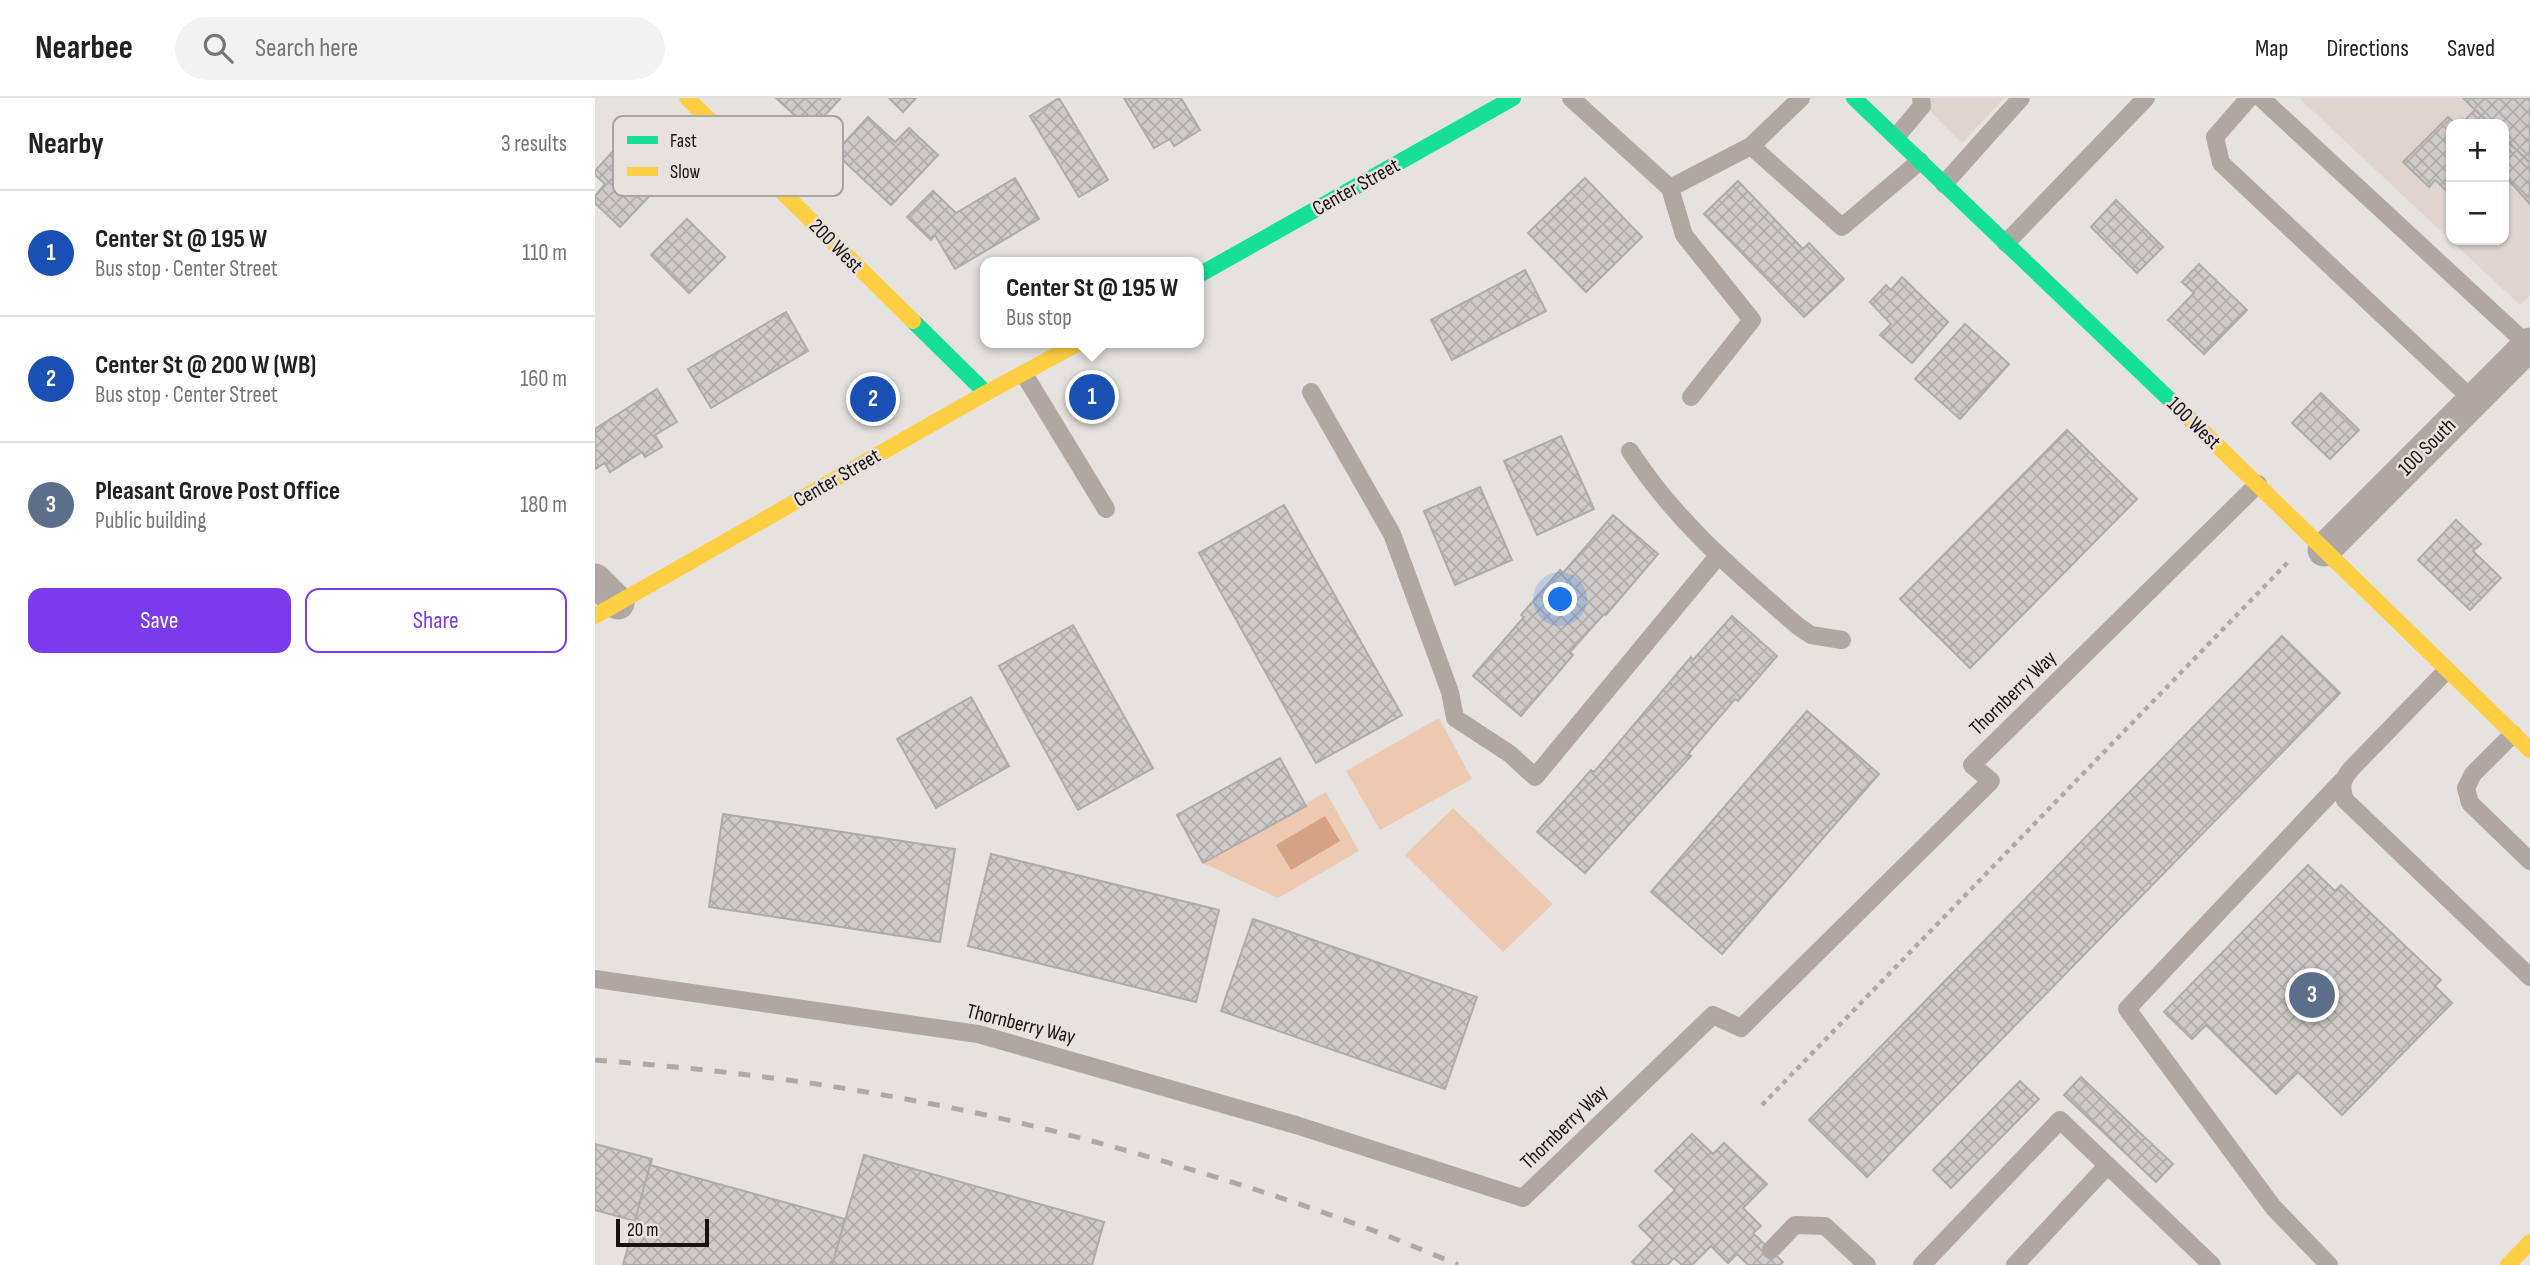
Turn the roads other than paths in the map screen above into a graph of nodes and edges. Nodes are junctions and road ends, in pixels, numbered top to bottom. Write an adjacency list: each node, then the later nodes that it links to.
1 (687, 98): 11 (street, 200 West)
2 (1513, 98): 19 (street, Center Street)
3 (1571, 98): 16 (lane)
4 (1801, 98): 13 (lane)
5 (1854, 98): 12 (street, 100 West)
6 (1921, 98): 12 (lane)
7 (2021, 98): 15 (lane)
8 (2145, 98): 18 (lane)
9 (2249, 98): 26 (lane)
10 (2261, 98): 20 (lane)
11 (705, 116)
12 (1896, 137): 14 (street, 100 West)
13 (1751, 146): 14 (lane); 16 (lane)
14 (1920, 161): 15 (street, 100 West)
15 (1944, 184): 18 (street, 100 West)
16 (1669, 188): 25 (lane)
17 (786, 196): 24 (street, 200 West)
18 (2006, 243): 28 (street, 100 West)
19 (1204, 272)
20 (2529, 345): 26 (street, 100 South)
21 (1070, 348): 22 (street, Center Street)
22 (1024, 374): 24 (street, Center Street); 29 (lane)
23 (1311, 392): 31 (lane)
24 (986, 393): 32 (street, Center Street)
25 (1691, 397)
26 (2474, 401): 30 (street, 100 South)
27 (1630, 451): 31 (lane)
28 (2258, 484): 30 (street, 100 West); 40 (lane, Thornberry Way)
29 (1106, 509)
30 (2318, 544): 34 (street, 100 West)
31 (1718, 556): 33 (lane)
32 (603, 600)
33 (1842, 640)
34 (2446, 671): 35 (street, 100 West); 37 (lane)
35 (2513, 734): 36 (street, 100 West); 38 (lane)
36 (2530, 750)
37 (2341, 781): 39 (lane); 48 (lane)
38 (2530, 861)
39 (2530, 977)
40 (595, 979)
41 (2107, 1166): 45 (lane); 46 (lane); 47 (lane)
42 (2530, 1242): 49 (street)
43 (1771, 1250): 44 (lane)
44 (1867, 1265)
45 (1923, 1265)
46 (2015, 1265)
47 (2212, 1265)
48 (2329, 1265)
49 (2508, 1265)

